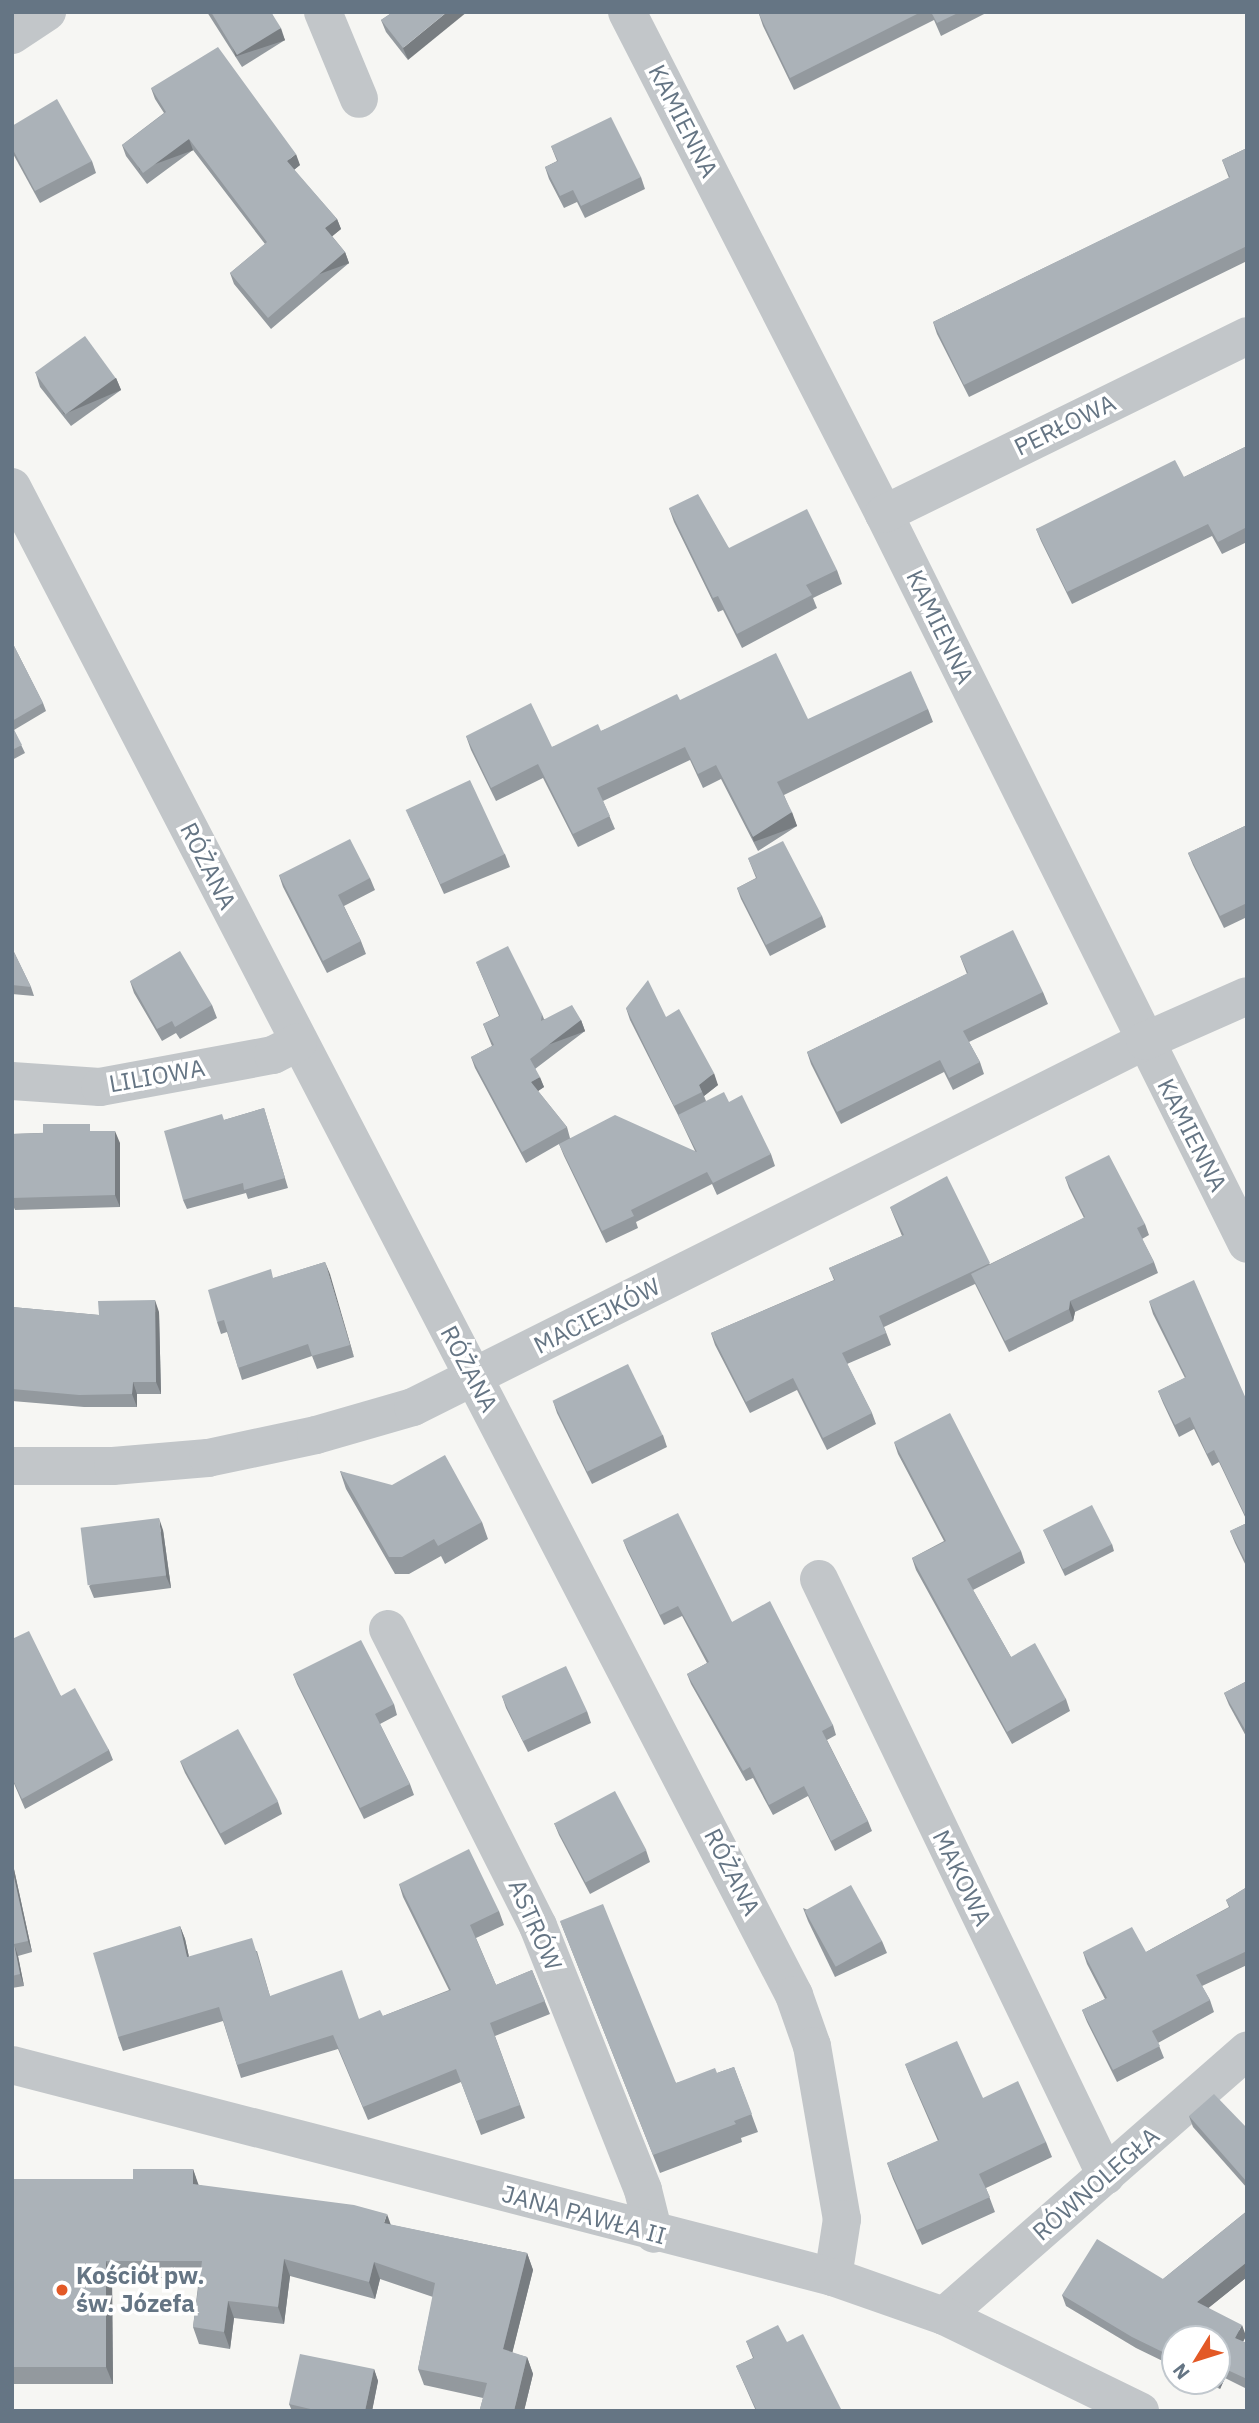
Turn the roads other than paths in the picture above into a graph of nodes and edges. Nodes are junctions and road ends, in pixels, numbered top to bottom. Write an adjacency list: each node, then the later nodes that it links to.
1 (47, 12): 4 (street)
2 (323, 12): 5 (street)
3 (627, 12): 8 (street, KAMIENNA)
4 (12, 35)
5 (359, 99)
6 (1247, 335): 8 (street, PERŁOWA)
7 (12, 486): 11 (street, RÓŻANA)
8 (884, 514): 10 (street, KAMIENNA)
9 (1247, 996): 10 (street, MACIEJKÓW)
10 (1145, 1041): 13 (street, KAMIENNA); 14 (street, MACIEJKÓW)
11 (298, 1042): 12 (street, LILIOWA); 14 (street, RÓŻANA)
12 (12, 1081)
13 (1247, 1244)
14 (474, 1377): 15 (street, MACIEJKÓW); 22 (street, RÓŻANA)
15 (12, 1466)
16 (818, 1579): 20 (street, MAKOWA)
17 (388, 1629): 21 (street, ASTRÓW)
18 (1247, 2051): 20 (street, RÓWNOLEGŁA)
19 (12, 2065): 21 (street, JANA PAWŁA II)
20 (1106, 2176): 23 (street, RÓWNOLEGŁA)
21 (654, 2234): 22 (street, JANA PAWŁA II)
22 (833, 2277): 23 (street, JANA PAWŁA II)
23 (944, 2316): 24 (street, JANA PAWŁA II)
24 (1140, 2411)

